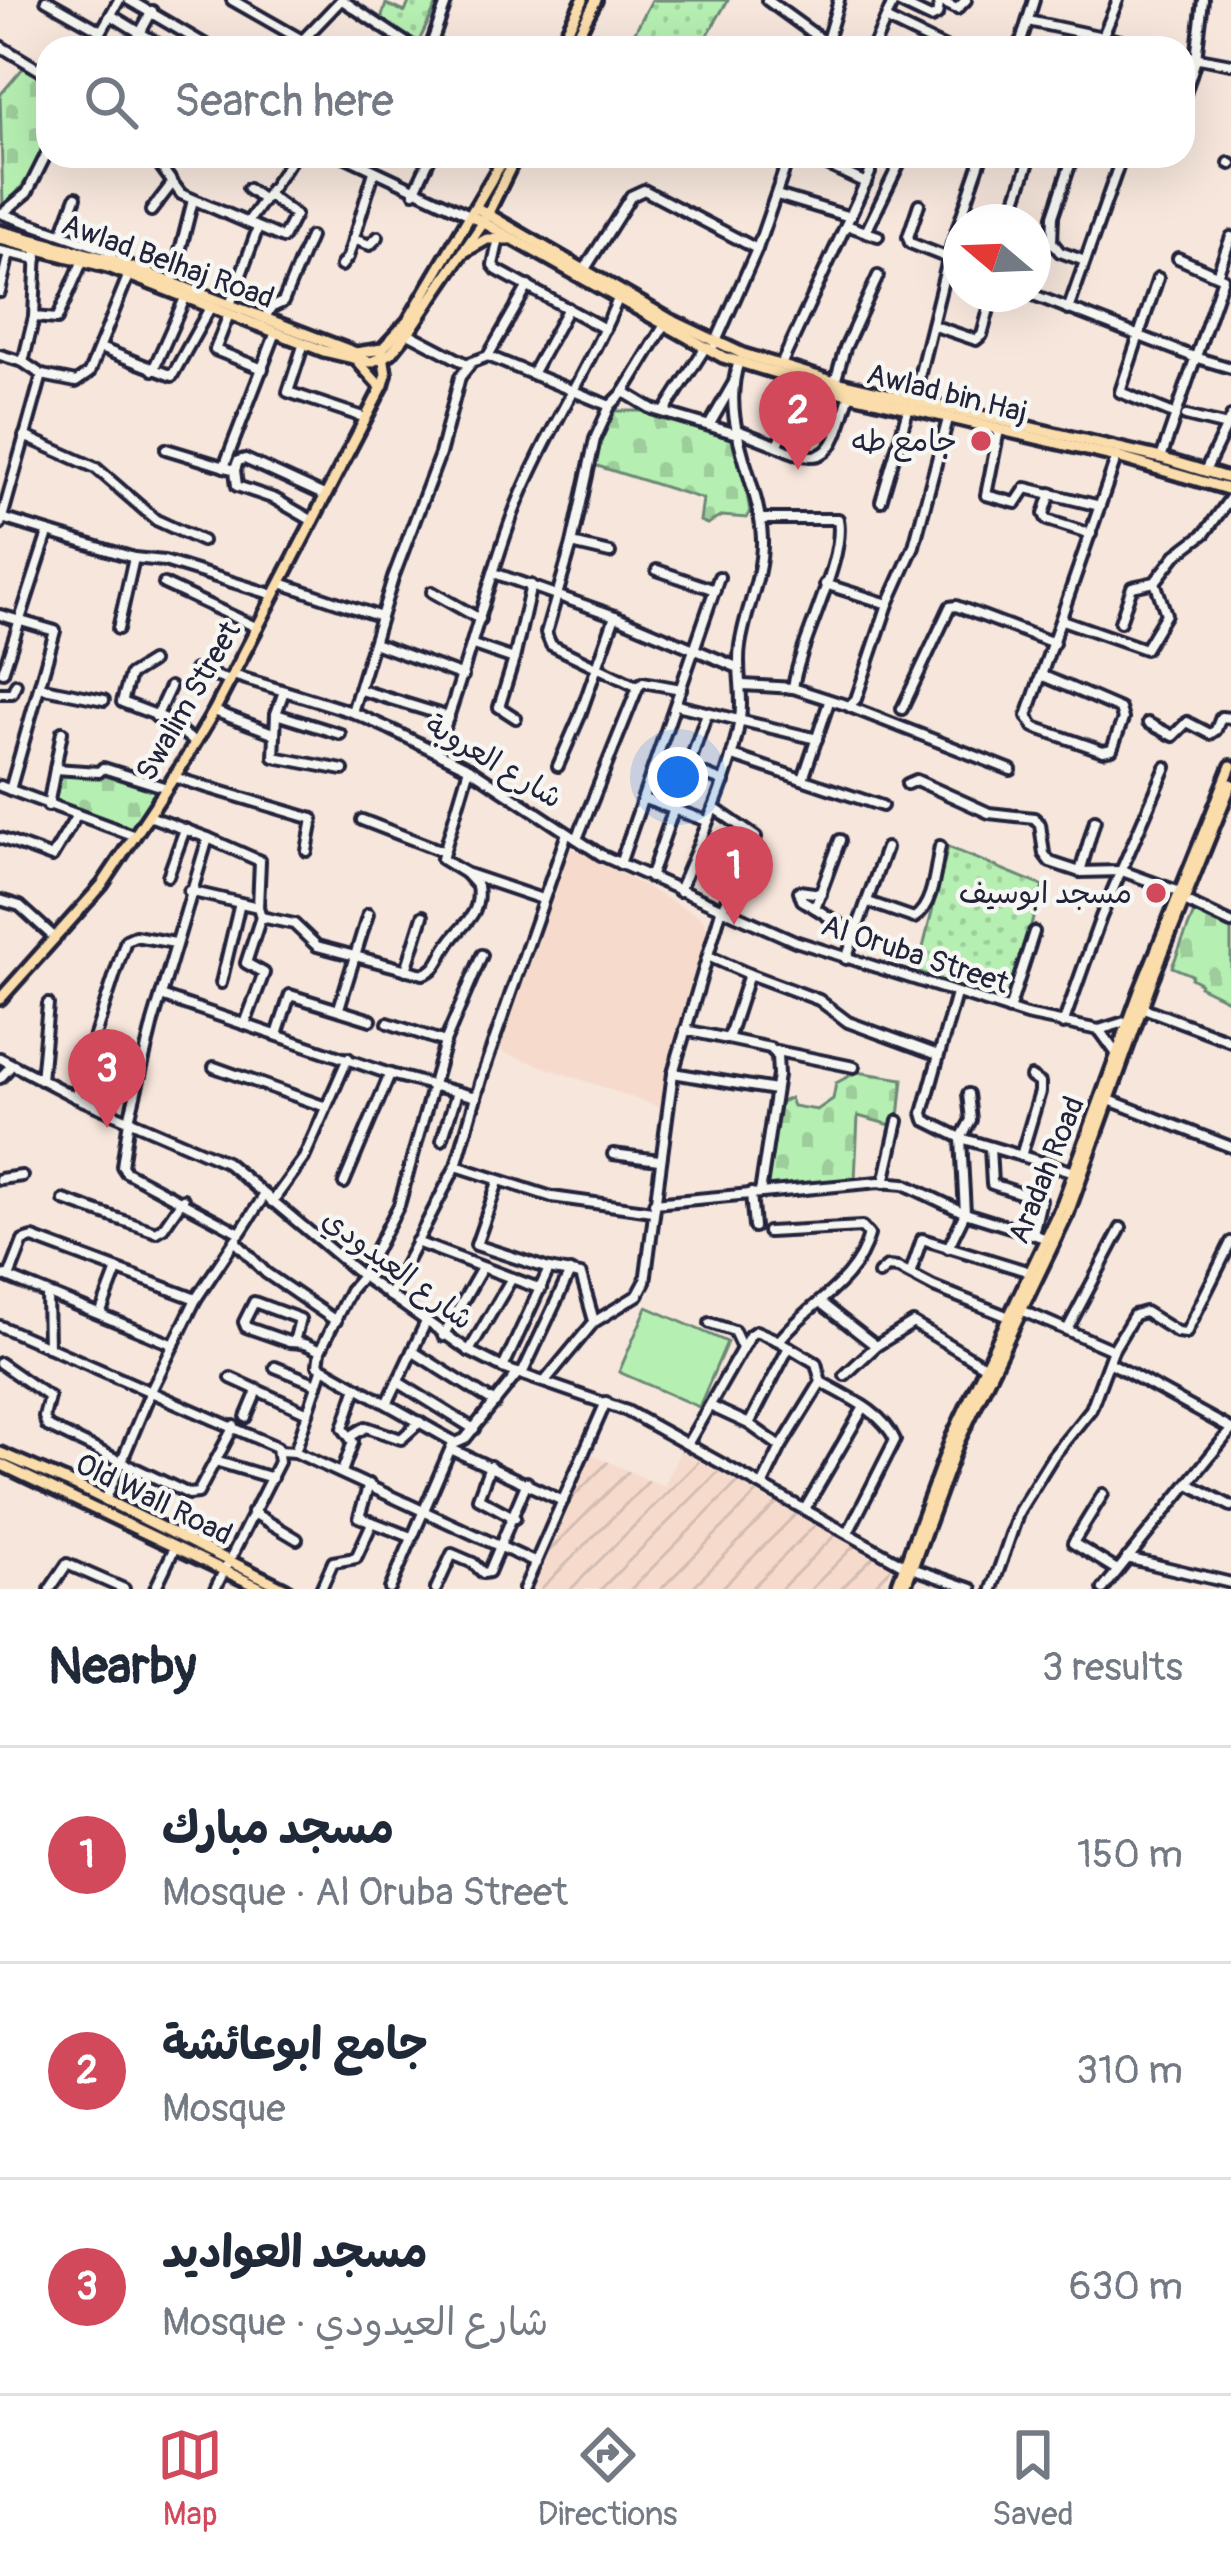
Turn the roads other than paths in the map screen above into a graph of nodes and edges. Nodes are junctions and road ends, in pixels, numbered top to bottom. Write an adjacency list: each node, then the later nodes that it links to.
1 (46, 0): 21 (street)
2 (119, 0): 18 (street)
3 (129, 0): 17 (street)
4 (232, 0): 26 (street)
5 (341, 0): 27 (street); 28 (street)
6 (447, 0): 29 (street)
7 (583, 0): 30 (main road)
8 (596, 0): 31 (main road)
9 (766, 0): 32 (street)
10 (839, 0): 33 (street)
11 (894, 0): 12 (street); 19 (street)
12 (940, 0): 13 (street)
13 (966, 0)
14 (1034, 0): 20 (street)
15 (1118, 0): 38 (street)
16 (1204, 0): 41 (street)
17 (152, 11): 22 (street); 25 (street)
18 (111, 15): 21 (street); 22 (street)
19 (887, 20): 34 (street); 35 (street)
20 (1028, 22): 36 (street); 37 (street)
21 (101, 31): 23 (street)
22 (140, 34): 24 (street)
23 (98, 36)
24 (143, 36)
25 (192, 36)
26 (298, 36)
27 (307, 36)
28 (396, 36)
29 (434, 36)
30 (565, 36)
31 (577, 36)
32 (815, 36)
33 (830, 36)
34 (879, 36)
35 (920, 36)
36 (1023, 36)
37 (1075, 36)
38 (1102, 36)
39 (0, 46): 44 (street)
40 (1231, 52): 43 (street)
41 (1196, 58): 42 (street); 43 (street)
42 (1195, 61)
43 (1230, 64)
44 (36, 68)
45 (40, 168): 74 (street)
46 (160, 168): 63 (street)
47 (286, 168): 68 (street)
48 (366, 168): 60 (street)
49 (425, 168): 65 (street)
50 (500, 168): 75 (main road)
51 (510, 168): 61 (main road)
52 (785, 168): 66 (street)
53 (834, 168): 62 (street)
54 (871, 168): 62 (street)
55 (897, 168): 78 (street)
56 (979, 168): 71 (street)
57 (1027, 168): 72 (street)
58 (1068, 168): 97 (street)
59 (1118, 168): 97 (street)
60 (374, 172): 65 (street); 87 (street)
61 (503, 182): 75 (main road); 86 (main road)
62 (866, 183): 76 (street)
63 (171, 185): 69 (street); 73 (street)
64 (248, 189): 68 (street)
65 (414, 192): 75 (street)
66 (777, 195): 76 (street); 89 (street)
67 (76, 196): 79 (street)
68 (266, 197): 77 (street); 77 (street)
69 (193, 200): 77 (street); 104 (street)
70 (919, 204): 92 (street)
71 (970, 204)
72 (1015, 204)
73 (151, 211)
74 (1, 213): 79 (street)
75 (480, 215): 86 (main road, Awlad bin Haj); 95 (main road); 128 (main road)
76 (848, 221): 78 (street); 135 (street)
77 (253, 225): 113 (street)
78 (866, 232): 81 (street)
79 (62, 233): 96 (street)
80 (0, 235): 88 (main road, Awlad Belhaj Road)
81 (878, 236)
82 (310, 237): 117 (street)
83 (378, 237): 87 (street)
84 (1231, 237): 101 (street)
85 (500, 238): 86 (main road); 95 (main road); 105 (street)
86 (520, 238): 99 (main road, Awlad bin Haj); 109 (main road, Awlad bin Haj)
87 (353, 239): 98 (street)
88 (21, 240): 91 (main road, Awlad Belhaj Road); 96 (main road, Awlad Belhaj Road)
89 (757, 249): 99 (street); 125 (street)
90 (4, 252): 91 (street); 106 (street)
91 (37, 254): 94 (main road, Awlad Belhaj Road); 116 (street)
92 (943, 256)
93 (1178, 258): 101 (street)
94 (84, 259): 100 (main road, Awlad Belhaj Road); 116 (street)
95 (455, 259): 123 (main road)
96 (115, 261): 104 (main road, Awlad Belhaj Road)
97 (1085, 261): 114 (street)
98 (341, 266)
99 (585, 269): 125 (main road, Awlad bin Haj)
100 (129, 274): 107 (main road, Awlad Belhaj Road); 126 (street)
101 (1217, 275): 131 (street)
102 (878, 276): 143 (street)
103 (1158, 278): 122 (street)
104 (172, 283): 113 (main road, Awlad Belhaj Road)
105 (528, 286): 112 (street); 129 (street)
106 (0, 292)
107 (186, 296): 111 (main road, Awlad Belhaj Road); 138 (street)
108 (943, 296): 119 (street)
109 (618, 299): 118 (main road, Awlad bin Haj); 120 (street)
110 (1051, 303): 114 (street)
111 (211, 306): 113 (main road, Awlad Belhaj Road); 138 (street)
112 (568, 308): 120 (street); 139 (street)
113 (229, 310): 117 (main road, Awlad Belhaj Road); 121 (main road, Awlad Belhaj Road); 137 (street)
114 (1068, 310): 122 (street)
115 (987, 312): 119 (street)
116 (34, 317): 133 (street)
117 (265, 321): 124 (main road, Awlad Belhaj Road)
118 (664, 326): 125 (main road, Awlad bin Haj); 146 (street)
119 (932, 326): 148 (street)
120 (605, 329): 145 (street)
121 (275, 332): 124 (main road, Awlad Belhaj Road); 137 (street)
122 (1140, 335): 131 (street); 151 (street)
123 (406, 336): 128 (main road); 134 (street); 141 (main road)
124 (312, 344): 128 (main road); 132 (main road); 152 (street)
125 (710, 346): 130 (main road, Awlad bin Haj); 150 (street)
126 (100, 348): 138 (street); 140 (street)
127 (0, 355): 133 (street)
128 (380, 355): 132 (main road); 141 (main road, Swalim Street)
129 (488, 356): 134 (street); 139 (street)
130 (740, 358): 135 (main road, Awlad bin Haj); 142 (main road, Awlad bin Haj); 144 (street)
131 (1195, 358): 136 (street); 151 (street)
132 (355, 360): 141 (main road)
133 (22, 362): 140 (street)
134 (470, 365): 197 (street)
135 (781, 365): 143 (main road, Awlad bin Haj)
136 (1231, 368)
137 (262, 369): 164 (street)
138 (153, 370)
139 (532, 374): 145 (street)
140 (42, 375): 158 (street)
141 (382, 381): 152 (main road, Swalim Street)
142 (801, 382): 147 (main road, Awlad bin Haj); 159 (street)
143 (835, 382): 148 (main road, Awlad bin Haj)
144 (733, 383): 154 (street); 157 (street)
145 (572, 389): 149 (street); 183 (street)
146 (624, 392): 149 (street); 150 (street)
147 (850, 394): 148 (main road, Awlad bin Haj); 159 (street)
148 (910, 405): 153 (main road, Awlad bin Haj); 161 (main road, Awlad bin Haj); 171 (street)
149 (610, 406): 179 (street)
150 (665, 411): 154 (street)
151 (1181, 415): 155 (street); 162 (street)
152 (366, 418): 170 (main road, Swalim Street)
153 (948, 419): 156 (main road, Awlad bin Haj); 194 (street)
154 (710, 424): 157 (street)
155 (1229, 424): 165 (street)
156 (999, 430): 161 (main road, Awlad bin Haj); 168 (street)
157 (736, 432): 159 (street); 173 (street)
158 (25, 436): 166 (street); 178 (street)
159 (778, 446)
160 (166, 449): 164 (street)
161 (1118, 453): 162 (main road, Awlad bin Haj); 169 (main road, Awlad bin Haj); 172 (street)
162 (1161, 458): 165 (main road, Awlad bin Haj)
163 (0, 467): 166 (street)
164 (230, 468): 170 (street); 175 (street)
165 (1204, 471): 167 (main road, Awlad bin Haj)
166 (14, 473): 174 (street)
167 (1231, 479)
168 (1051, 493): 172 (street); 177 (street)
169 (1231, 494): 185 (street)
170 (326, 496): 175 (main road, Swalim Street)
171 (881, 501)
172 (1100, 506): 177 (street)
173 (760, 519): 188 (street); 211 (street)
174 (1, 521): 176 (street)
175 (313, 521): 186 (main road, Swalim Street)
176 (48, 533): 181 (street); 200 (street)
177 (1091, 534): 199 (street)
178 (202, 541)
179 (572, 544): 180 (street); 193 (street)
180 (610, 554)
181 (134, 558): 192 (street); 203 (street)
182 (657, 570): 190 (street)
183 (494, 573): 189 (street); 198 (street)
184 (719, 577): 190 (street)
185 (1155, 582): 199 (street); 201 (street)
186 (280, 583): 192 (main road, Swalim Street); 197 (street)
187 (164, 584): 202 (street)
188 (825, 584): 194 (street); 222 (street)
189 (531, 585): 193 (street); 208 (street)
190 (715, 590): 207 (street)
191 (432, 592): 198 (street)
192 (274, 595): 202 (main road, Swalim Street)
193 (556, 595): 196 (street); 210 (street)
194 (888, 604): 230 (street)
195 (0, 615): 200 (street)
196 (615, 616): 207 (street); 210 (street)
197 (381, 617): 204 (street)
198 (480, 619): 206 (street)
199 (1062, 620): 205 (street)
200 (22, 621): 213 (street); 219 (street)
201 (1120, 622)
202 (258, 628): 216 (main road, Swalim Street)
203 (118, 629)
204 (374, 643): 215 (street); 224 (street)
205 (1054, 643): 214 (street); 231 (street)
206 (473, 645): 208 (street); 215 (street)
207 (696, 648): 211 (street); 223 (street)
208 (514, 659): 238 (street)
209 (151, 662): 236 (street)
210 (598, 665): 221 (street); 250 (street)
211 (739, 668): 218 (street)
212 (195, 670): 216 (street, شارع العروبة)
213 (3, 672)
214 (1041, 675): 214 (street)
215 (463, 676): 237 (street)
216 (231, 678): 225 (street, شارع العروبة); 232 (main road, Swalim Street)
217 (16, 684): 226 (street)
218 (743, 686): 222 (street); 239 (street)
219 (39, 687): 227 (street); 263 (street)
220 (170, 687): 236 (street)
221 (638, 687): 223 (street); 279 (street)
222 (793, 688): 228 (street)
223 (681, 689): 229 (street)
224 (361, 691): 233 (street); 237 (street)
225 (284, 692): 233 (street, شارع العروبة); 235 (street)
226 (0, 693)
227 (104, 700)
228 (829, 702): 230 (street); 245 (street)
229 (676, 705): 234 (street); 249 (street)
230 (849, 706): 257 (street)
231 (902, 709)
232 (214, 711): 243 (street); 246 (main road, Swalim Street)
233 (352, 712): 247 (street, شارع العروبة)
234 (707, 713): 239 (street); 254 (street)
235 (276, 714): 243 (street); 244 (street)
236 (156, 717): 246 (street)
237 (449, 717): 247 (street)
238 (516, 718)
239 (740, 718): 245 (street); 248 (street)
240 (1231, 718): 241 (street)
241 (1148, 723)
242 (62, 732): 255 (street)
243 (273, 733): 256 (street)
244 (340, 734)
245 (817, 739): 258 (street)
246 (194, 742): 260 (main road, Swalim Street)
247 (436, 751): 253 (street, شارع العروبة)
248 (733, 756): 258 (street); 259 (street)
249 (660, 758): 254 (street); 264 (street)
250 (557, 766)
251 (1231, 766): 294 (main road, Aradah Road)
252 (1166, 767): 286 (street)
253 (469, 768): 275 (street, شارع العروبة); 284 (street)
254 (690, 768): 259 (street); 268 (street)
255 (55, 769): 260 (street); 265 (street)
256 (343, 770)
257 (1011, 770)
258 (803, 779): 266 (street)
259 (724, 782): 267 (street)
260 (170, 783): 270 (main road, Swalim Street); 283 (street)
261 (907, 784): 287 (street)
262 (1231, 784): 294 (main road, Aradah Road)
263 (5, 788): 265 (street)
264 (644, 800): 268 (street); 285 (street)
265 (48, 806): 269 (street)
266 (882, 806)
267 (714, 808): 273 (street); 301 (street)
268 (674, 809): 273 (street); 290 (street)
269 (77, 815): 276 (street); 277 (street)
270 (149, 816): 274 (street); 276 (main road, Swalim Street)
271 (362, 820): 284 (street)
272 (1095, 820): 287 (street)
273 (707, 821): 291 (street)
274 (184, 829): 278 (street); 289 (street)
275 (567, 833): 279 (street, شارع العروبة); 295 (street)
276 (136, 836): 309 (main road, Swalim Street)
277 (0, 838)
278 (208, 838): 292 (street); 302 (street)
279 (577, 839): 285 (street, شارع العروبة)
280 (840, 840): 293 (street)
281 (940, 846): 298 (street)
282 (886, 848): 298 (street)
283 (307, 851)
284 (442, 851): 288 (street)
285 (620, 864): 290 (street, شارع العروبة)
286 (1122, 871): 287 (street); 294 (street); 329 (street)
287 (1080, 872)
288 (465, 873): 295 (street); 315 (street)
289 (168, 876)
290 (650, 878): 291 (street, شارع العروبة)
291 (679, 891): 297 (street, شارع العروبة)
292 (189, 892): 299 (street); 310 (street)
293 (820, 894): 300 (street); 300 (street)
294 (1182, 897): 305 (street); 323 (main road, Aradah Road); 326 (main road, Aradah Road)
295 (542, 899): 354 (street)
296 (0, 900): 309 (street)
297 (700, 901): 301 (street, شارع العروبة); 306 (street)
298 (868, 902): 308 (street)
299 (240, 903): 302 (street); 317 (street)
300 (815, 908): 308 (street)
301 (721, 910): 306 (street); 314 (street, Al Oruba Street)
302 (260, 912): 311 (street); 328 (street)
303 (368, 914): 311 (street)
304 (423, 916): 315 (street)
305 (1231, 923)
306 (714, 930): 313 (street)
307 (1034, 932): 324 (street)
308 (855, 934): 314 (street)
309 (56, 938): 320 (main road, Swalim Street)
310 (176, 944): 319 (street); 353 (street)
311 (356, 955): 315 (street); 322 (street)
312 (482, 955): 335 (street)
313 (708, 956): 316 (street); 330 (street)
314 (846, 959): 318 (street, Al Oruba Street)
315 (406, 970)
316 (748, 974): 333 (street); 338 (street)
317 (221, 982)
318 (956, 994): 324 (street, Al Oruba Street); 338 (street)
319 (160, 996): 328 (street); 357 (street)
320 (0, 999)
321 (48, 1004): 348 (street)
322 (339, 1007): 325 (street); 332 (street)
323 (1142, 1007): 334 (street); 355 (main road, Aradah Road)
324 (1010, 1010): 329 (street, Al Oruba Street)
325 (371, 1019)
326 (1128, 1021): 331 (street, Al Oruba Street); 337 (main road, Aradah Road)
327 (388, 1023): 335 (street)
328 (245, 1024): 332 (street)
329 (1063, 1024): 331 (street, Al Oruba Street)
330 (686, 1030): 333 (street); 344 (street)
331 (1099, 1030): 337 (street)
332 (277, 1035): 340 (street)
333 (728, 1039): 336 (street)
334 (1231, 1041)
335 (445, 1042): 349 (street)
336 (776, 1051): 343 (street); 350 (street)
337 (1116, 1053): 367 (main road, Aradah Road)
338 (938, 1055): 359 (street)
339 (0, 1058): 341 (street, شارع العيدودي)
340 (348, 1058): 345 (street); 356 (street)
341 (12, 1065): 347 (street); 348 (street, شارع العيدودي)
342 (214, 1067): 356 (street)
343 (854, 1067)
344 (673, 1073): 350 (street); 365 (street)
345 (390, 1074): 349 (street); 371 (street)
346 (1031, 1077): 364 (street)
347 (0, 1078)
348 (41, 1080): 353 (street, شارع العيدودي)
349 (431, 1085): 351 (street); 396 (street)
350 (775, 1090): 373 (street)
351 (457, 1092): 354 (street); 360 (street)
352 (968, 1094): 359 (street)
353 (75, 1097): 357 (street, شارع العيدودي)
354 (476, 1097): 366 (street)
355 (1109, 1100): 362 (street); 384 (main road, Aradah Road)
356 (326, 1107): 375 (street)
357 (129, 1120): 374 (street); 375 (street, شارع العيدودي)
358 (898, 1121): 372 (street)
359 (961, 1138): 361 (street); 378 (street)
360 (442, 1140)
361 (990, 1147): 364 (street); 382 (street)
362 (1231, 1148)
363 (613, 1154): 365 (street)
364 (1021, 1156): 367 (street)
365 (659, 1160): 377 (street)
366 (456, 1166): 370 (street); 385 (street)
367 (1075, 1172): 384 (main road, Aradah Road)
368 (22, 1176): 369 (street)
369 (0, 1179)
370 (498, 1182): 377 (street); 389 (street)
371 (344, 1183)
372 (884, 1183): 373 (street); 378 (street)
373 (755, 1193): 377 (street); 379 (street)
374 (183, 1199): 376 (street); 383 (street)
375 (268, 1199): 383 (street); 396 (street, شارع العيدودي)
376 (64, 1200)
377 (653, 1207): 407 (street)
378 (965, 1213): 382 (street); 387 (street)
379 (754, 1227)
380 (1121, 1228): 411 (street)
381 (768, 1232): 402 (street)
382 (1033, 1234): 384 (street)
383 (238, 1237): 401 (street); 406 (street)
384 (1051, 1240): 391 (main road, Aradah Road); 403 (main road, Aradah Road)
385 (416, 1242): 388 (street); 400 (street)
386 (1231, 1242): 420 (street)
387 (948, 1248): 391 (street); 394 (street)
388 (482, 1268): 397 (street); 412 (street)
389 (549, 1269): 392 (street); 398 (street)
390 (117, 1270): 395 (street); 401 (street); 404 (street)
391 (1030, 1272): 405 (main road, Aradah Road)
392 (570, 1273): 407 (street); 430 (street)
393 (879, 1274): 394 (street)
394 (910, 1274): 405 (street)
395 (4, 1275): 399 (street)
396 (362, 1276): 400 (street, شارع العيدودي); 406 (street)
397 (512, 1278): 398 (street); 423 (street)
398 (541, 1289): 428 (street)
399 (47, 1294): 404 (street); 417 (street)
400 (389, 1296): 409 (street, شارع العيدودي)
401 (196, 1299): 415 (street)
402 (821, 1304): 413 (street); 416 (street)
403 (1023, 1311): 411 (street); 487 (main road, Aradah Road)
404 (100, 1312): 415 (street)
405 (1009, 1317): 427 (main road, Aradah Road)
406 (336, 1321): 421 (street)
407 (594, 1322): 433 (street)
408 (710, 1323): 419 (street)
409 (425, 1324): 412 (street, شارع العيدودي); 422 (street)
410 (0, 1326): 417 (street)
411 (1067, 1330): 420 (street)
412 (443, 1336): 423 (street, شارع العيدودي)
413 (779, 1341): 418 (street); 419 (street)
414 (294, 1342): 414 (street); 421 (street)
415 (174, 1345): 439 (street)
416 (876, 1346): 427 (street); 431 (street)
417 (48, 1347): 439 (street)
418 (789, 1347): 435 (street); 448 (street)
419 (742, 1349): 443 (street)
420 (1113, 1350): 424 (street)
421 (320, 1351): 429 (street)
422 (412, 1351): 434 (street); 442 (street)
423 (469, 1352): 428 (street, شارع العيدودي)
424 (1109, 1362): 451 (street); 502 (street)
425 (0, 1363): 460 (street)
426 (275, 1366): 436 (street)
427 (986, 1367): 487 (main road, Aradah Road)
428 (503, 1368): 430 (street, شارع العيدودي)
429 (322, 1370): 436 (street); 437 (street)
430 (520, 1374): 433 (street, شارع العيدودي); 442 (street)
431 (845, 1376)
432 (231, 1378): 438 (street)
433 (545, 1381): 441 (street, شارع العيدودي)
434 (398, 1382): 440 (street); 450 (street)
435 (821, 1382): 444 (street); 455 (street)
436 (317, 1384): 445 (street)
437 (357, 1387): 440 (street); 452 (street)
438 (257, 1390): 445 (street); 446 (street)
439 (151, 1391): 449 (street); 460 (street)
440 (388, 1402): 447 (street)
441 (605, 1402): 453 (street, شارع العيدودي); 472 (street)
442 (495, 1403): 450 (street)
443 (710, 1406): 448 (street); 453 (street)
444 (864, 1407): 475 (street); 479 (street)
445 (308, 1413): 457 (street)
446 (247, 1417)
447 (419, 1422): 452 (street); 454 (street)
448 (749, 1424): 455 (street)
449 (234, 1426): 456 (street); 459 (street)
450 (474, 1429): 454 (street)
451 (1231, 1429): 467 (street)
452 (351, 1436): 463 (street)
453 (688, 1443): 468 (street, شارع العيدودي)
454 (452, 1446): 462 (street); 474 (street)
455 (782, 1447): 468 (street)
456 (279, 1450): 457 (street); 464 (street)
457 (296, 1452): 463 (street)
458 (0, 1453): 469 (main road, Old Wall Road)
459 (215, 1461): 460 (street); 464 (street)
460 (122, 1462): 471 (street)
461 (0, 1464): 469 (main road, Old Wall Road)
462 (490, 1466): 465 (street); 477 (street)
463 (342, 1472): 466 (street)
464 (272, 1478): 476 (street)
465 (527, 1482): 472 (street); 477 (street)
466 (369, 1484): 474 (street); 478 (street)
467 (1189, 1484): 473 (street); 484 (street)
468 (762, 1485): 475 (street, شارع العيدودي)
469 (74, 1491): 471 (main road, Old Wall Road); 483 (main road, Old Wall Road)
470 (1103, 1494): 488 (street)
471 (105, 1501): 486 (main road, Old Wall Road)
472 (563, 1501): 485 (street)
473 (1231, 1506)
474 (425, 1509): 480 (street); 482 (street)
475 (805, 1509): 479 (street, شارع العيدودي)
476 (251, 1511): 481 (street); 486 (street)
477 (515, 1517): 482 (street)
478 (372, 1523): 480 (street); 496 (street)
479 (848, 1533): 487 (street, شارع العيدودي)
480 (411, 1538): 497 (street)
481 (297, 1539)
482 (502, 1546): 485 (street); 498 (street)
483 (175, 1547): 486 (main road, Old Wall Road); 492 (street)
484 (1127, 1558): 488 (street); 489 (street)
485 (536, 1562): 499 (street)
486 (226, 1566): 493 (street); 494 (main road, Old Wall Road); 495 (main road, Old Wall Road)
487 (909, 1568): 500 (main road, Aradah Road); 501 (street, شارع العيدودي)
488 (1117, 1570): 503 (street)
489 (1231, 1583)
490 (50, 1589): 491 (street)
491 (124, 1589)
492 (154, 1589)
493 (215, 1589)
494 (263, 1589)
495 (286, 1589)
496 (321, 1589)
497 (389, 1589)
498 (436, 1589)
499 (524, 1589)
500 (900, 1589)
501 (972, 1589)
502 (992, 1589)
503 (1103, 1589)

